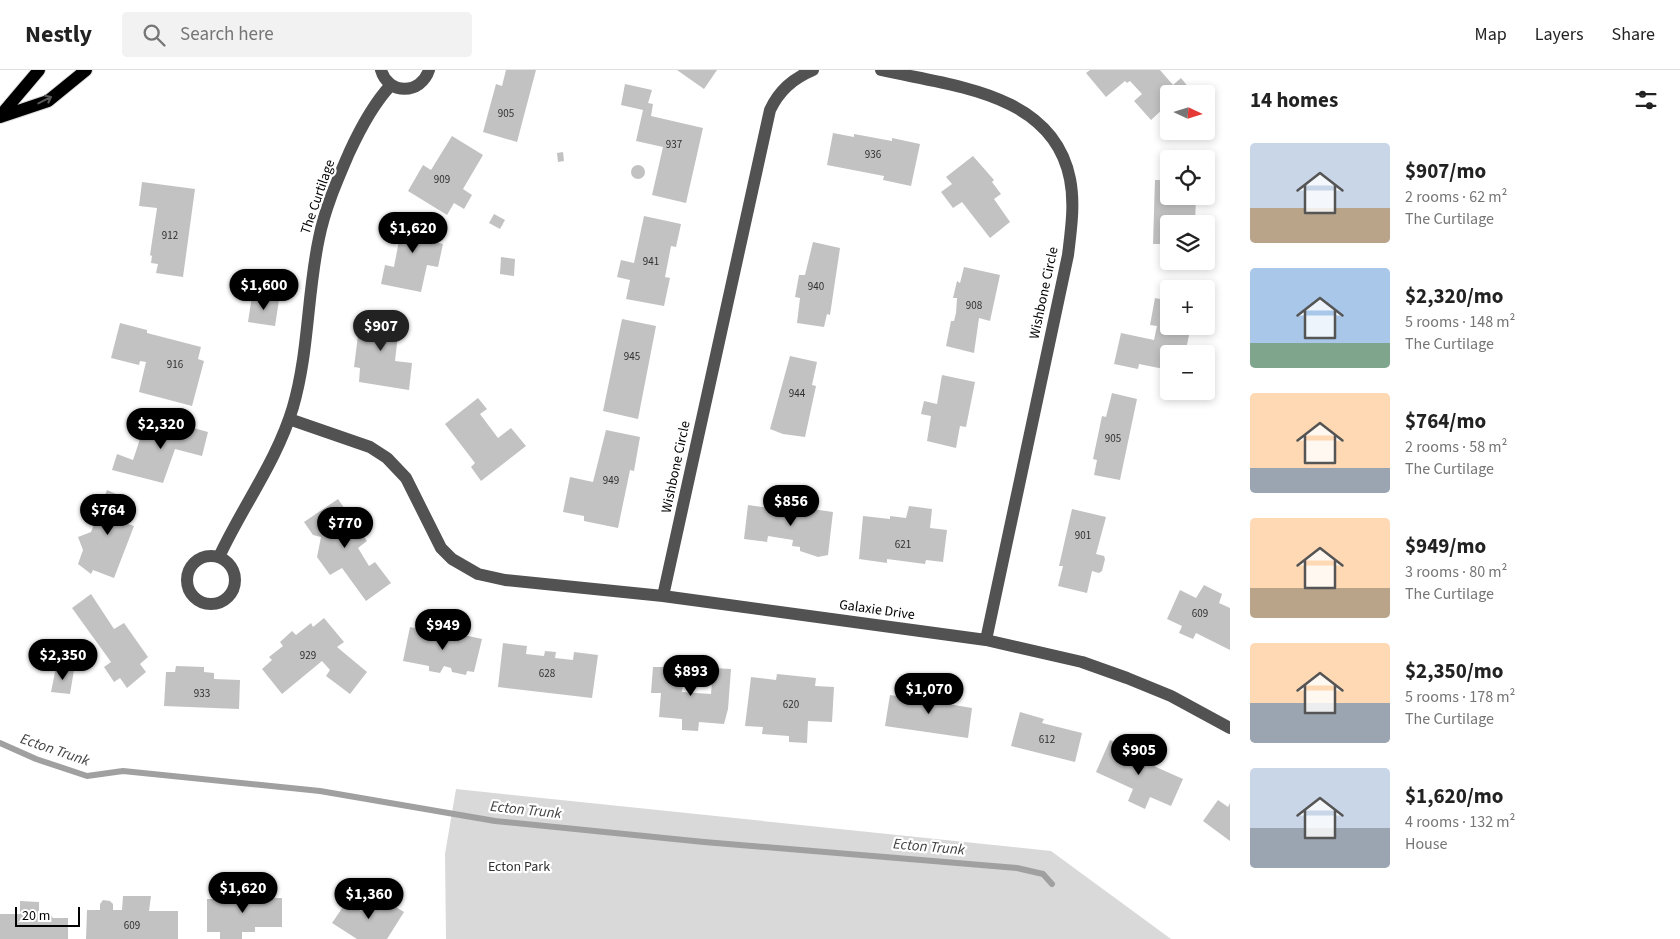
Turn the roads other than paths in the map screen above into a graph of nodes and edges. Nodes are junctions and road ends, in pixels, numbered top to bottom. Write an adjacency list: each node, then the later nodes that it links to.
1 (38, 70): 8 (main road)
2 (86, 70): 8 (main road, one-way to 2)
3 (381, 70): 7 (street)
4 (429, 70): 7 (street)
5 (812, 70): 11 (street, Wishbone Circle)
6 (881, 70): 12 (street, Wishbone Circle)
7 (391, 85): 9 (street, The Curtilage)
8 (0, 117)
9 (289, 419): 10 (street, The Curtilage); 11 (street, Galaxie Drive)
10 (219, 557)
11 (663, 596): 12 (street, Galaxie Drive)
12 (986, 640): 13 (street, Galaxie Drive)
13 (1230, 728)

